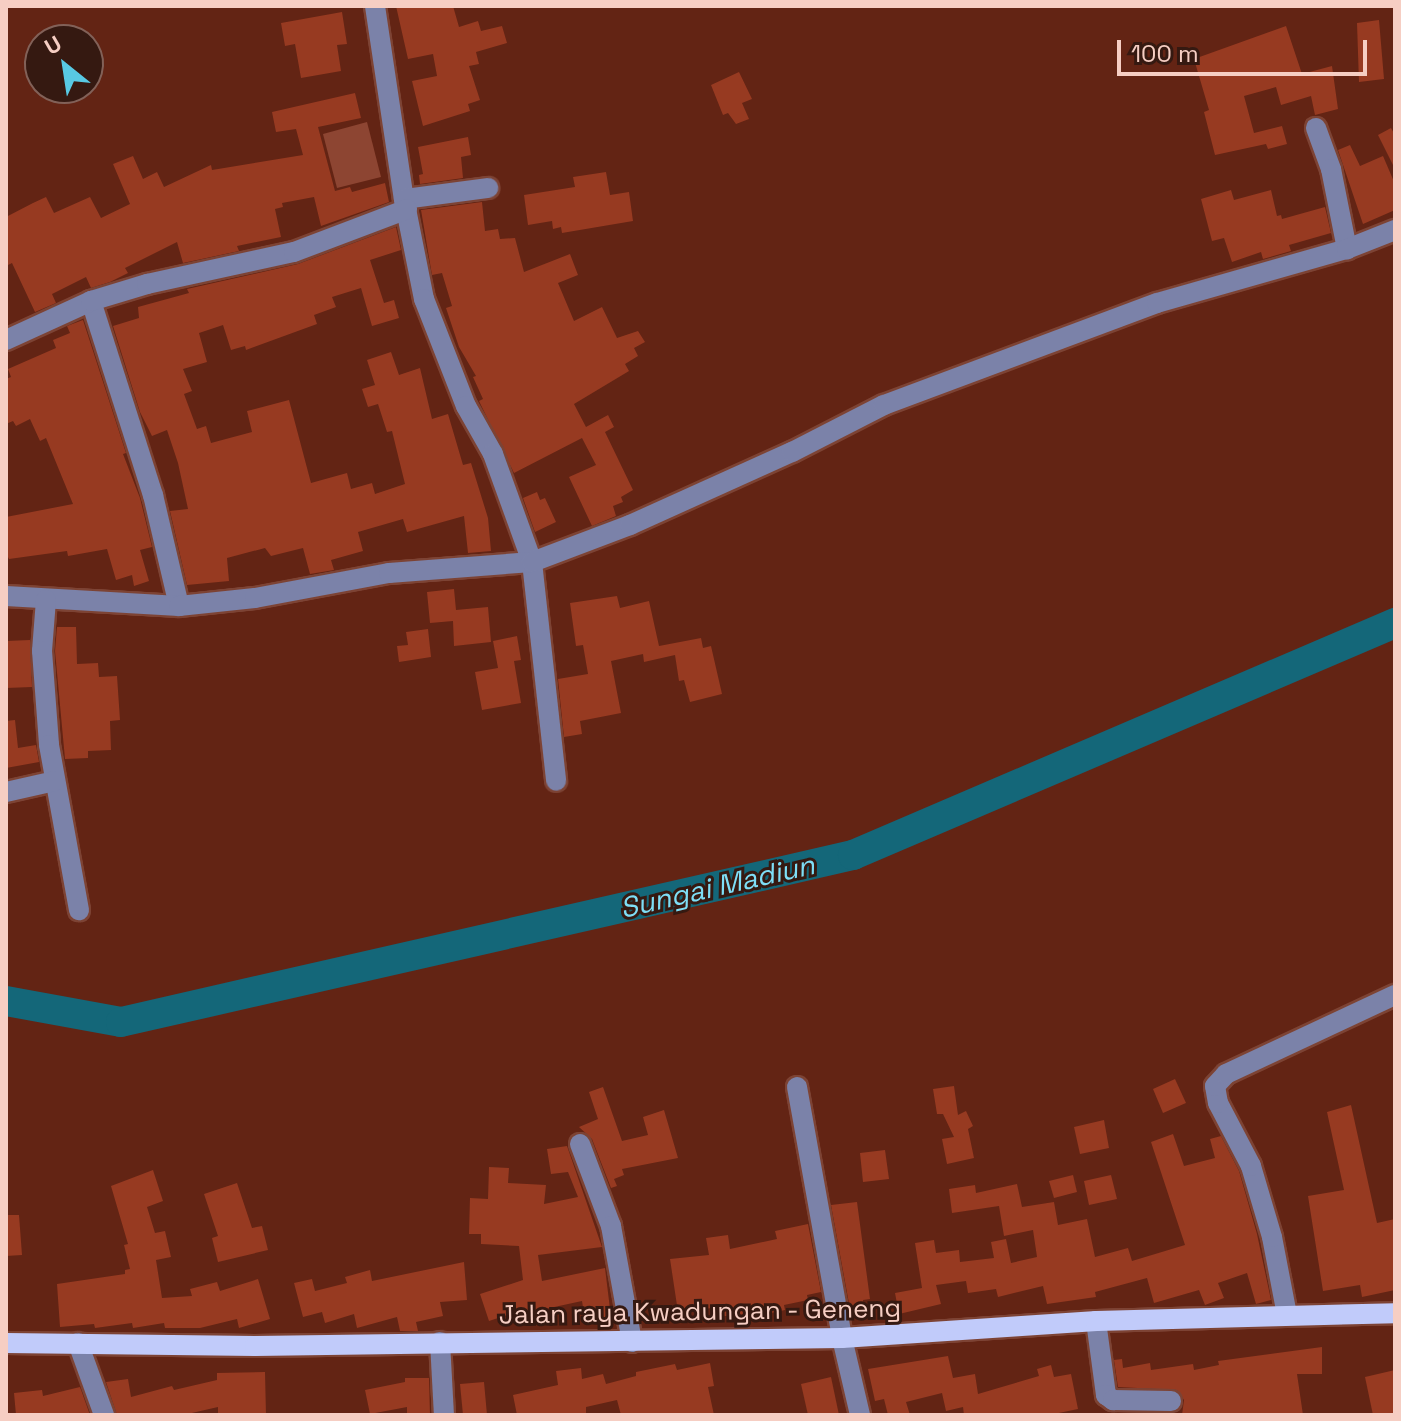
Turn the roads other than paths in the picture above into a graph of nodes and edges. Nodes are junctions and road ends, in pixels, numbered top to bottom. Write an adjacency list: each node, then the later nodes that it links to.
1 (375, 6): 4 (street)
2 (1316, 128): 6 (street)
3 (488, 188): 4 (street)
4 (406, 204): 7 (street); 9 (street)
5 (1395, 230): 6 (street)
6 (1347, 249): 9 (street)
7 (91, 301): 8 (street); 12 (street)
8 (6, 340)
9 (532, 562): 12 (street); 14 (street)
10 (6, 596): 11 (street)
11 (46, 600): 12 (street); 13 (street)
12 (179, 606)
13 (55, 781): 15 (street); 16 (street)
14 (556, 781)
15 (6, 792)
16 (79, 910)
17 (1395, 995): 21 (street)
18 (797, 1087): 23 (street)
19 (580, 1144): 25 (street)
20 (1395, 1313): 21 (main road, Jalan raya Kwadungan - Geneng)
21 (1287, 1315): 22 (main road, Jalan raya Kwadungan - Geneng)
22 (1096, 1321): 23 (main road, Jalan raya Kwadungan - Geneng); 28 (street)
23 (842, 1338): 25 (main road, Jalan raya Kwadungan - Geneng); 31 (street)
24 (440, 1342): 25 (main road, Jalan raya Kwadungan - Geneng); 27 (main road, Jalan raya Kwadungan - Geneng); 30 (street)
25 (632, 1342)
26 (6, 1343): 27 (main road, Jalan raya Kwadungan - Geneng)
27 (78, 1343): 29 (street)
28 (1171, 1401)
29 (104, 1415)
30 (444, 1415)
31 (860, 1415)

